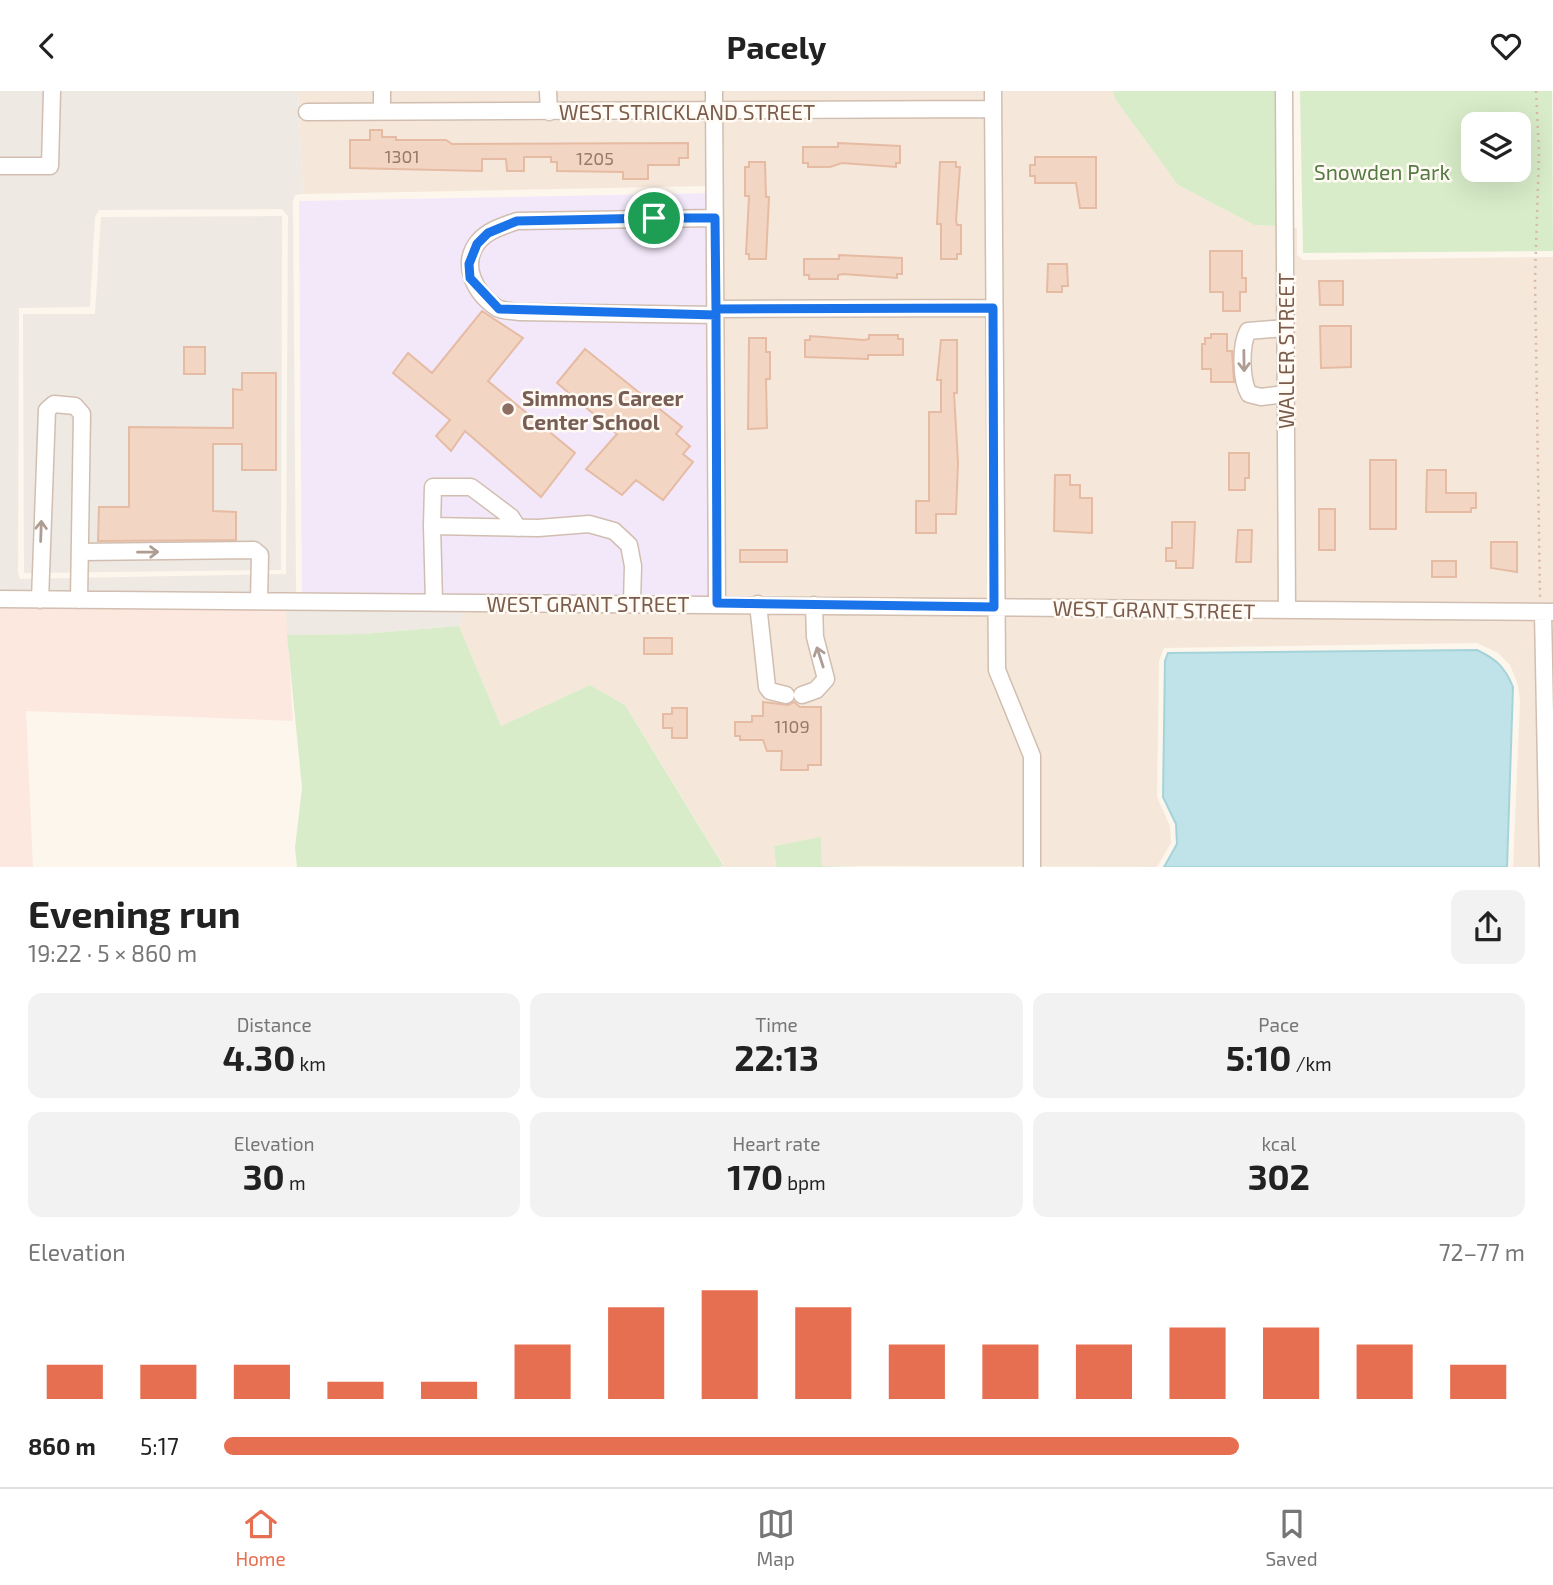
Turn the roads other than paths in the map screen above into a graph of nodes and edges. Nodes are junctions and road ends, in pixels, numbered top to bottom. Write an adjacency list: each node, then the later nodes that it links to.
1 (52, 91): 12 (street)
2 (382, 91): 8 (street)
3 (548, 91): 10 (street)
4 (715, 91): 11 (street)
5 (992, 91): 7 (street)
6 (1283, 91): 16 (street, WALLER STREET)
7 (992, 109): 11 (street, WEST STRICKLAND STREET); 14 (street)
8 (382, 111): 9 (street, WEST STRICKLAND STREET); 10 (street, WEST STRICKLAND STREET)
9 (307, 112)
10 (549, 112): 11 (street, WEST STRICKLAND STREET)
11 (715, 113): 13 (street)
12 (0, 166)
13 (715, 218): 15 (street); 15 (street)
14 (993, 308): 15 (street); 30 (street)
15 (716, 312): 27 (street)
16 (1285, 328): 17 (street, WALLER STREET); 17 (street, one-way to 17)
17 (1285, 394): 32 (street, WALLER STREET)
18 (432, 526): 19 (street); 19 (street); 25 (street)
19 (518, 528): 26 (street)
20 (80, 552): 22 (street, one-way to 20); 23 (street); 24 (street, one-way to 24)
21 (0, 599): 22 (street, WEST GRANT STREET)
22 (40, 600): 23 (street, WEST GRANT STREET)
23 (79, 600): 24 (street, WEST GRANT STREET)
24 (259, 601): 25 (street, WEST GRANT STREET)
25 (434, 602): 26 (street, WEST GRANT STREET)
26 (632, 603): 27 (street, WEST GRANT STREET)
27 (717, 603): 28 (street, WEST GRANT STREET)
28 (758, 604): 29 (street, WEST GRANT STREET); 29 (street, one-way to 29)
29 (814, 605): 30 (street, WEST GRANT STREET)
30 (994, 607): 32 (street, WEST GRANT STREET); 33 (street)
31 (1545, 608): 32 (street, WEST GRANT STREET); 34 (street)
32 (1287, 610)
33 (1032, 867)
34 (1548, 867)

